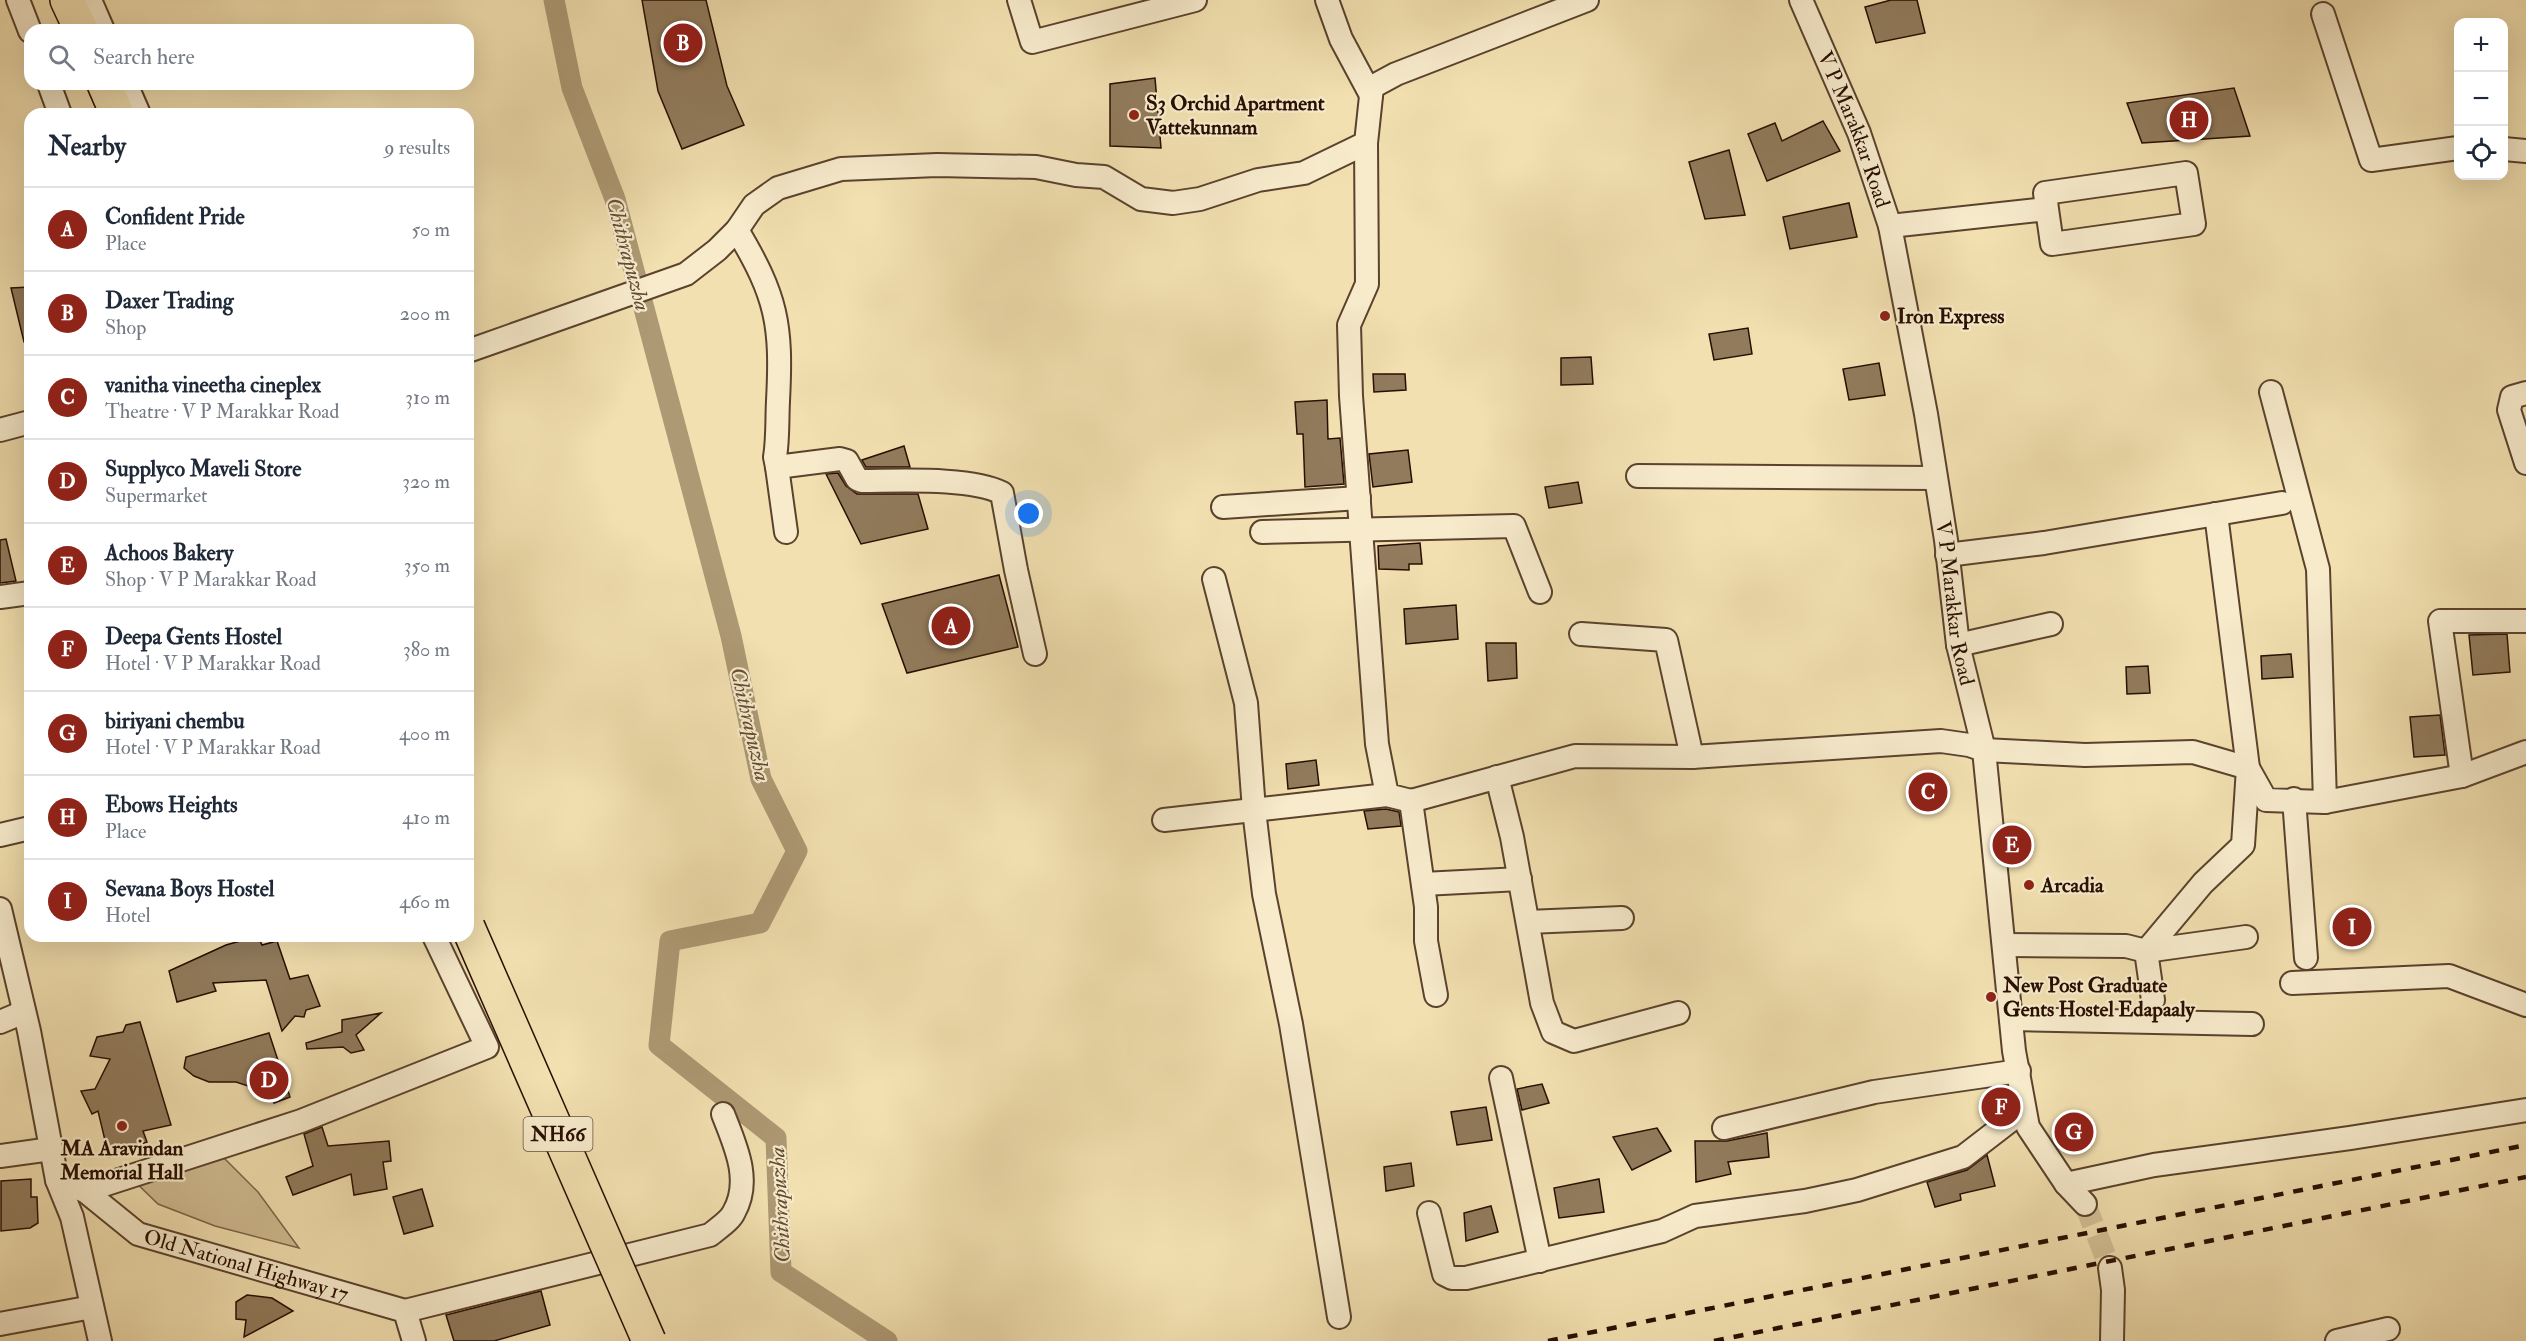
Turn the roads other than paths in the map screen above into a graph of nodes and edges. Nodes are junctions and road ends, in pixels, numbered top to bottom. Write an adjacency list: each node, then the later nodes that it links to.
1 (18, 0): 10 (street)
2 (67, 0): 11 (highway)
3 (90, 0): 12 (street)
4 (1020, 0): 5 (street)
5 (1195, 0)
6 (1327, 0): 16 (street)
7 (1587, 0): 16 (street)
8 (1801, 0): 25 (street, V P Marakkar Road)
9 (2323, 14): 21 (street)
10 (27, 24)
11 (78, 24)
12 (100, 24)
13 (51, 90): 17 (street)
14 (107, 90): 18 (highway)
15 (129, 90): 19 (street)
16 (1371, 95): 20 (street)
17 (58, 108)
18 (114, 108)
19 (136, 108)
20 (1366, 142): 26 (street); 36 (street)
21 (2454, 149)
22 (2508, 150): 23 (street)
23 (2526, 152)
24 (2047, 209): 24 (street); 25 (street)
25 (1890, 226): 35 (street, V P Marakkar Road)
26 (737, 230): 27 (street); 33 (street)
27 (474, 349)
28 (2271, 392): 62 (street)
29 (2526, 393): 32 (street)
30 (24, 424): 31 (street)
31 (0, 430)
32 (2526, 463)
33 (777, 467): 41 (street); 52 (street)
34 (1638, 476): 35 (street)
35 (1934, 478): 43 (street, V P Marakkar Road)
36 (1359, 498): 38 (street); 40 (street)
37 (2282, 503): 39 (street)
38 (1223, 507)
39 (2216, 514): 43 (street); 56 (street)
40 (1362, 530): 42 (street); 45 (street); 59 (street)
41 (786, 532)
42 (1262, 532)
43 (1947, 555): 51 (street, V P Marakkar Road)
44 (1214, 579): 63 (street)
45 (1540, 592)
46 (24, 594): 47 (street)
47 (0, 597)
48 (2526, 621): 57 (street)
49 (2051, 624): 51 (street)
50 (1581, 634): 55 (street)
51 (1958, 645): 53 (street, V P Marakkar Road)
52 (1035, 654)
53 (1984, 750): 55 (street); 56 (street); 75 (street, V P Marakkar Road)
54 (2526, 752): 57 (street)
55 (1692, 757): 58 (street)
56 (2248, 768): 60 (street); 76 (street)
57 (2462, 776): 62 (street)
58 (1497, 777): 61 (street); 67 (street)
59 (1387, 795): 61 (street); 63 (street)
60 (2294, 799): 62 (street); 77 (street)
61 (1411, 801): 68 (street)
62 (2325, 802)
63 (1254, 810): 64 (street); 104 (street)
64 (1164, 820)
65 (24, 829): 66 (street)
66 (0, 835)
67 (1520, 879): 68 (street); 71 (street)
68 (1422, 884): 79 (street)
69 (0, 909): 82 (street)
70 (1622, 918): 71 (street)
71 (1528, 922): 83 (street)
72 (2246, 937): 76 (street)
73 (474, 941): 109 (highway, NH66, bridge)
74 (437, 942): 97 (street)
75 (2004, 945): 76 (street); 84 (street, V P Marakkar Road)
76 (2146, 951): 80 (street)
77 (2306, 958)
78 (2292, 983): 81 (street)
79 (1436, 995)
80 (2153, 1000)
81 (2526, 1005)
82 (24, 1012): 85 (street); 93 (street)
83 (1678, 1013)
84 (2011, 1019): 86 (street); 87 (street, V P Marakkar Road)
85 (0, 1022)
86 (2252, 1024)
87 (2019, 1071): 89 (street, V P Marakkar Road); 92 (street)
88 (1501, 1078): 100 (street)
89 (2024, 1110): 96 (street, V P Marakkar Road); 100 (street)
90 (2526, 1110): 96 (street)
91 (723, 1114): 103 (street)
92 (1724, 1128)
93 (51, 1149): 94 (street); 95 (street)
94 (0, 1156)
95 (57, 1180): 97 (street, Old National Highway 17); 102 (street)
96 (2066, 1184): 98 (street, V P Marakkar Road)
97 (85, 1191): 103 (street, Old National Highway 17)
98 (2085, 1204)
99 (1430, 1213): 100 (street)
100 (1540, 1261)
101 (2110, 1268): 110 (street)
102 (92, 1307): 105 (street); 107 (street)
103 (405, 1311): 108 (street)
104 (1339, 1317)
105 (0, 1324)
106 (2388, 1329): 111 (street)
107 (100, 1341)
108 (414, 1341)
109 (649, 1341)
110 (2112, 1341)
111 (2337, 1341)

